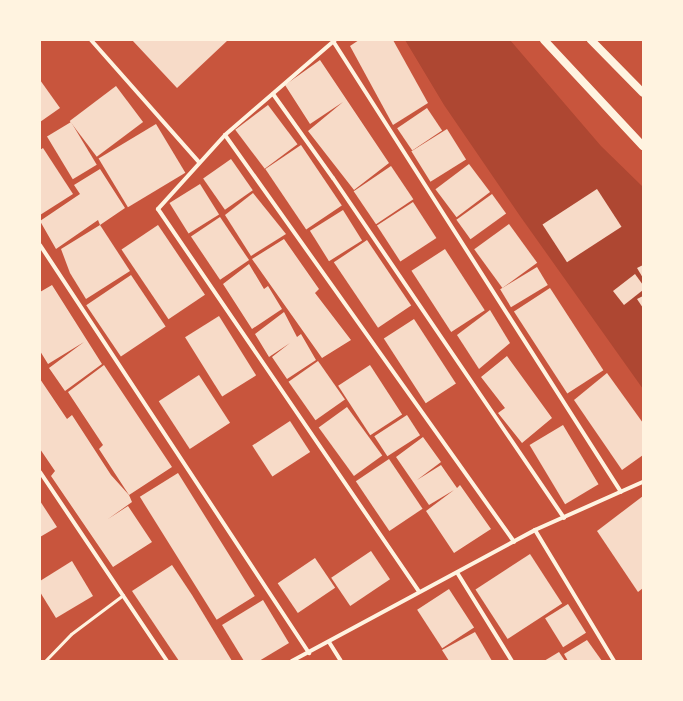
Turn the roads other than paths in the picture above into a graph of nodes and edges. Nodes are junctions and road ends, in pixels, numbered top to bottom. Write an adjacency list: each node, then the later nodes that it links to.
1 (90, 40): 9 (street)
2 (544, 40): 8 (main road)
3 (591, 40): 5 (main road)
4 (334, 41): 6 (street); 13 (street)
5 (643, 93)
6 (273, 94): 7 (street); 14 (street)
7 (225, 135): 9 (street); 16 (street)
8 (643, 146)
9 (199, 162): 18 (street)
10 (40, 245): 21 (street)
11 (40, 472): 19 (street)
12 (643, 482): 13 (street)
13 (621, 492): 14 (street)
14 (564, 518): 15 (street)
15 (535, 530): 16 (street); 27 (street)
16 (514, 542): 17 (street)
17 (458, 574): 18 (street); 26 (street)
18 (419, 592): 20 (street)
19 (123, 595): 22 (lane); 23 (street)
20 (329, 642): 21 (street); 25 (street)
21 (309, 653): 24 (street)
22 (45, 661)
23 (167, 661)
24 (292, 661)
25 (341, 661)
26 (512, 661)
27 (614, 661)

